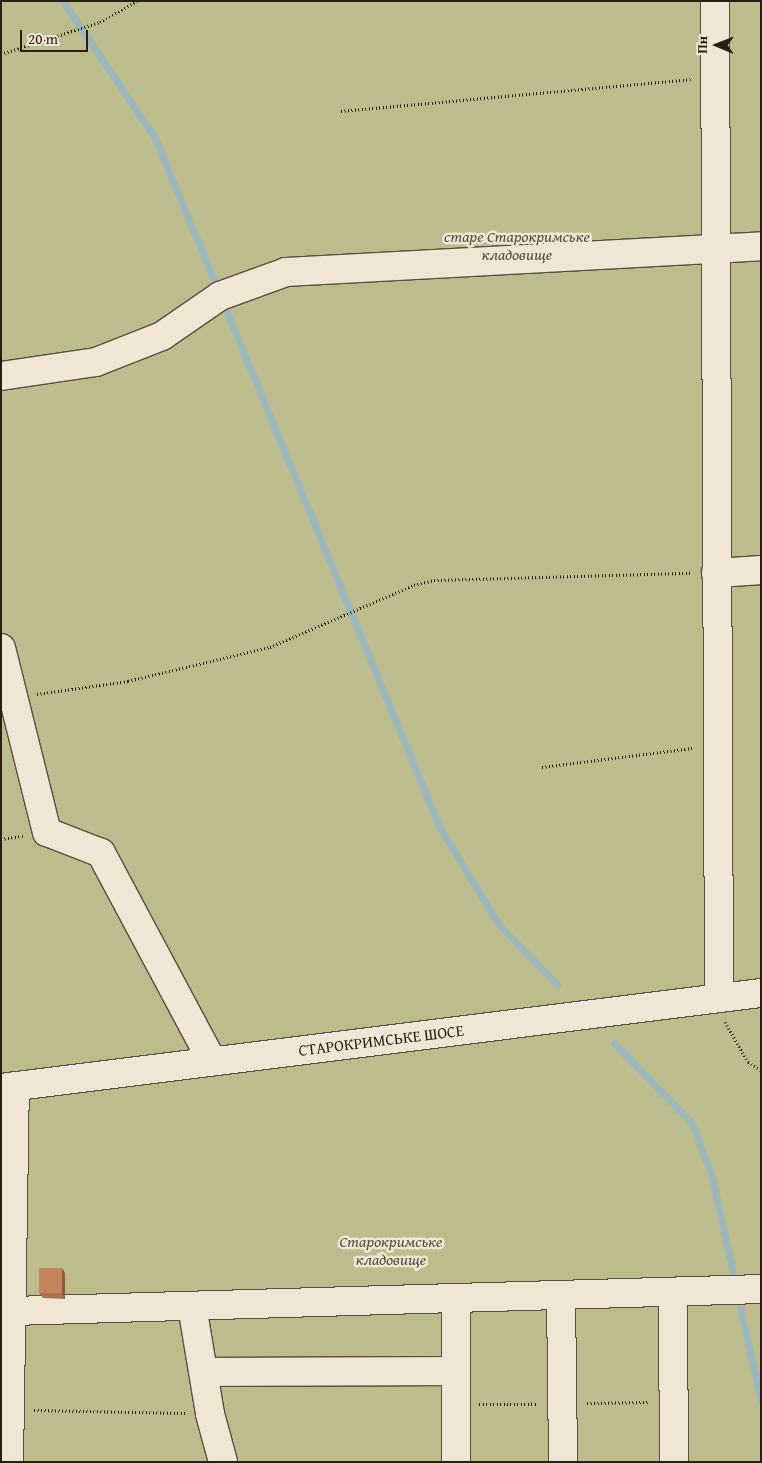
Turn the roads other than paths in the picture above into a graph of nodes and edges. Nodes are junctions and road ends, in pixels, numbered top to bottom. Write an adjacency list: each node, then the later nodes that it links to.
1 (715, 1): 3 (street)
2 (761, 246): 3 (street)
3 (715, 247): 4 (street); 6 (street)
4 (1, 376)
5 (761, 570): 6 (street)
6 (716, 573): 9 (street)
7 (1, 648): 10 (street)
8 (761, 993): 9 (street, СТАРОКРИМСЬКЕ ШОСЕ)
9 (719, 998): 10 (street, СТАРОКРИМСЬКЕ ШОСЕ)
10 (212, 1061): 11 (street, СТАРОКРИМСЬКЕ ШОСЕ)
11 (8, 1087): 12 (street)
12 (8, 1213): 18 (street)
13 (761, 1289): 14 (street)
14 (673, 1292): 15 (street); 25 (street)
15 (561, 1295): 16 (street); 24 (street)
16 (456, 1298): 17 (street); 19 (street)
17 (192, 1306): 18 (street); 20 (street)
18 (12, 1311): 21 (street)
19 (456, 1371): 20 (street); 23 (street)
20 (205, 1372): 22 (street)
21 (9, 1462)
22 (223, 1462)
23 (456, 1462)
24 (562, 1462)
25 (674, 1462)

